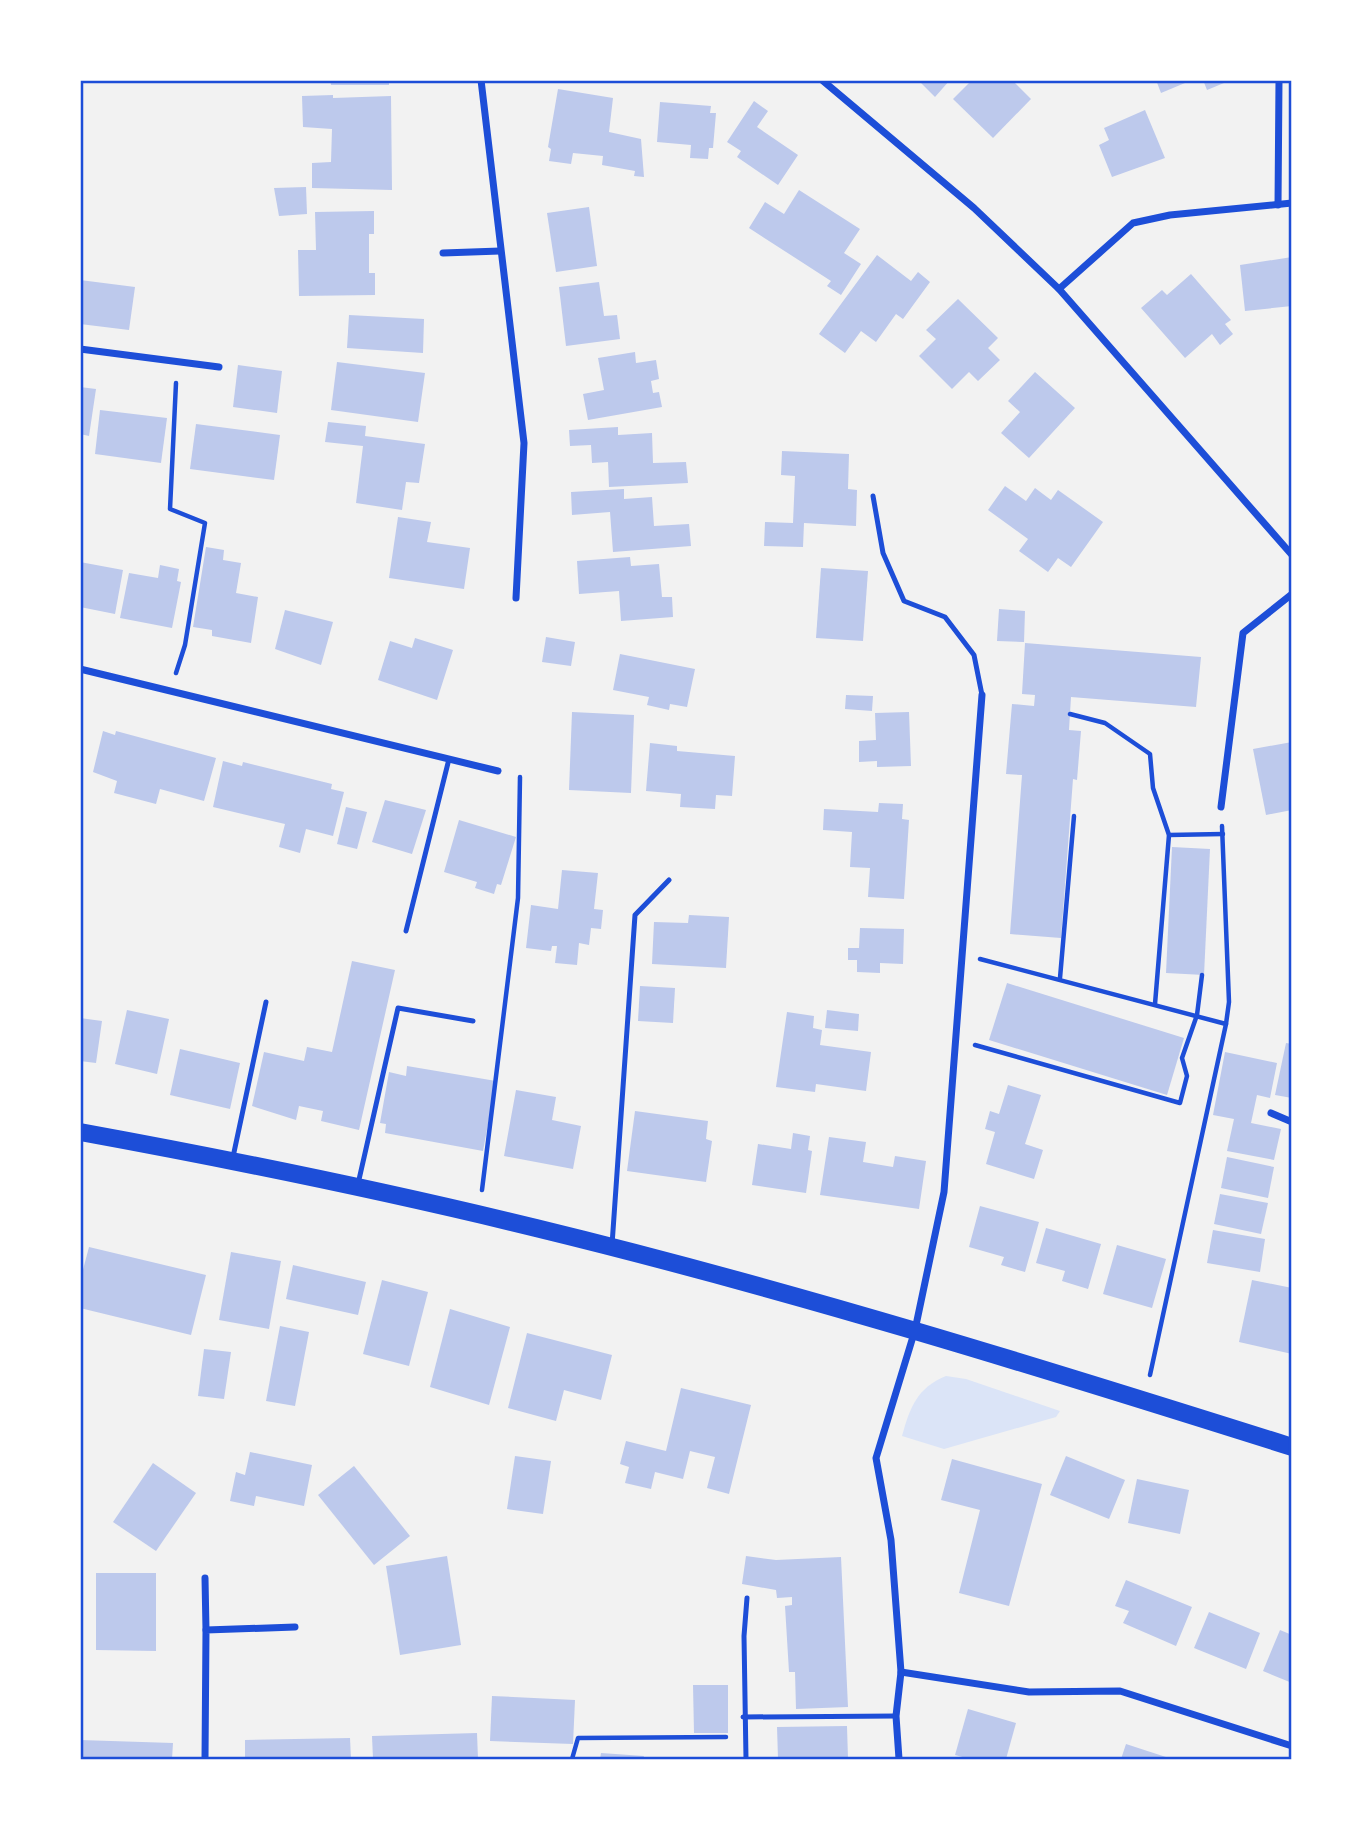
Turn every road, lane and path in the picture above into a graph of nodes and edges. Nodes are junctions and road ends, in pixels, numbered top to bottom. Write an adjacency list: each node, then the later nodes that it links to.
1 (481, 80): 6 (street)
2 (822, 80): 8 (street)
3 (1279, 80): 5 (street)
4 (1292, 203): 5 (street)
5 (1278, 205): 8 (street)
6 (500, 251): 7 (street); 15 (street)
7 (443, 253)
8 (1059, 289): 13 (street)
9 (80, 349): 10 (street)
10 (178, 362): 11 (street); 17 (path)
11 (219, 367)
12 (873, 496): 18 (lane)
13 (1292, 555)
14 (1292, 594): 22 (street)
15 (516, 598)
16 (80, 669): 17 (street)
17 (171, 691): 20 (street)
18 (982, 695): 28 (street)
19 (1070, 714): 25 (path)
20 (449, 759): 21 (street); 27 (lane)
21 (498, 771): 42 (path)
22 (1221, 807): 24 (path)
23 (1074, 816): 30 (path)
24 (1223, 834): 25 (path); 35 (path)
25 (1169, 835): 32 (path)
26 (669, 880): 43 (lane)
27 (406, 931)
28 (962, 954): 30 (path); 36 (street)
29 (1202, 975): 33 (path)
30 (1060, 978): 32 (path)
31 (266, 1002): 40 (lane)
32 (1155, 1004): 33 (path)
33 (1197, 1015): 35 (path); 36 (path)
34 (473, 1020): 41 (lane)
35 (1226, 1024): 45 (path)
36 (956, 1039): 44 (street)
37 (1271, 1113): 38 (street)
38 (1292, 1122)
39 (80, 1132): 40 (main road)
40 (232, 1160): 41 (main road)
41 (358, 1187): 42 (main road)
42 (478, 1215): 43 (main road)
43 (612, 1248): 44 (main road)
44 (915, 1330): 45 (main road); 51 (street)
45 (1144, 1400): 46 (main road)
46 (1292, 1447)
47 (205, 1578): 50 (street)
48 (747, 1598): 53 (lane)
49 (295, 1628): 50 (street)
50 (206, 1630): 56 (street)
51 (901, 1672): 52 (street); 55 (street)
52 (896, 1716): 53 (lane); 59 (street)
53 (744, 1717): 54 (lane)
54 (745, 1737): 57 (path); 58 (lane)
55 (1292, 1746)
56 (205, 1759)
57 (572, 1759)
58 (746, 1759)
59 (899, 1759)

